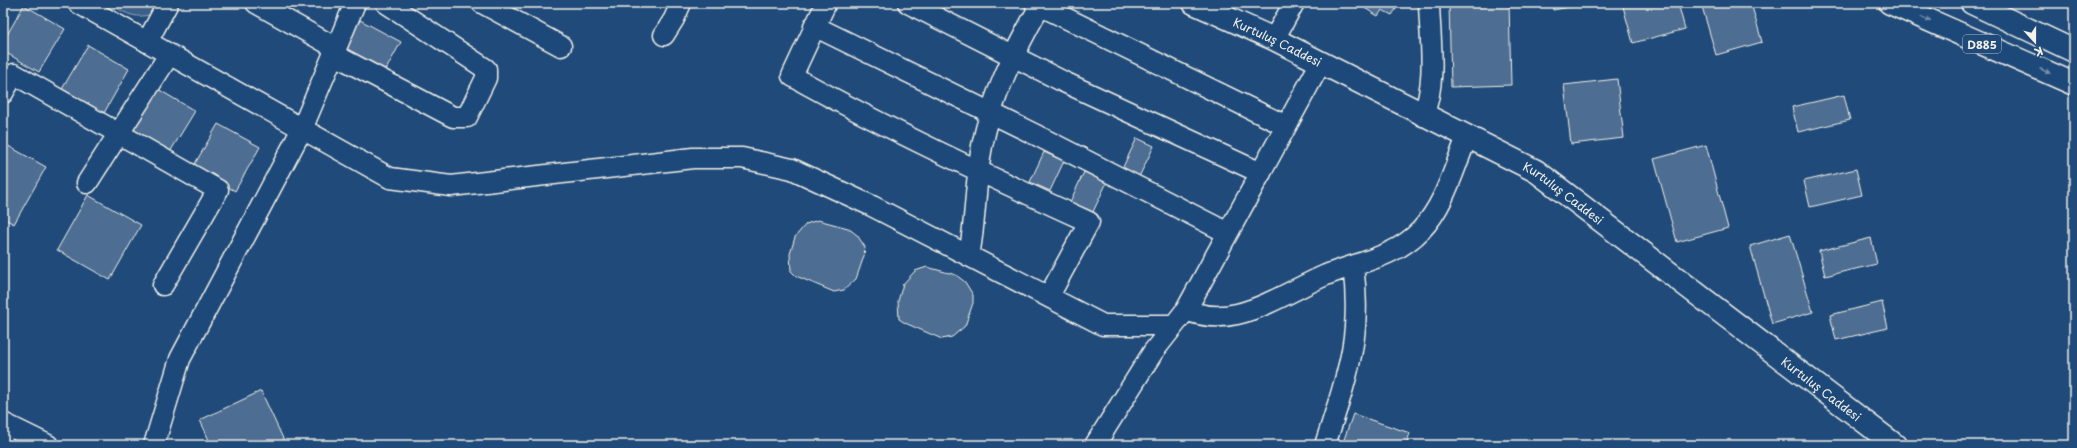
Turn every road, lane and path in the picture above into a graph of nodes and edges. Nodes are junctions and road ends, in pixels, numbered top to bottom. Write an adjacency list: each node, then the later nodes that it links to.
1 (78, 3): 19 (street)
2 (168, 3): 19 (street)
3 (256, 3): 21 (street)
4 (355, 3): 21 (street)
5 (386, 3): 21 (street)
6 (482, 3): 20 (street)
7 (682, 3): 17 (street)
8 (826, 3): 16 (street)
9 (908, 3): 24 (street)
10 (1194, 3): 18 (main road, Kurtuluş Caddesi)
11 (1294, 3): 18 (street)
12 (1429, 3): 29 (street)
13 (1890, 3): 26 (main road, D885, one-way to 26)
14 (1972, 3): 22 (main road, D885)
15 (1037, 4): 24 (street); 30 (street)
16 (814, 26): 28 (street); 34 (street)
17 (664, 34)
18 (1274, 39): 25 (main road, Kurtuluş Caddesi)
19 (147, 42): 23 (street)
20 (561, 46)
21 (334, 51): 31 (street)
22 (2074, 51)
23 (169, 55): 31 (street); 32 (street)
24 (1012, 55): 28 (street); 35 (street)
25 (1320, 64): 29 (main road, Kurtuluş Caddesi); 30 (street)
26 (2074, 84)
27 (3, 93): 32 (street)
28 (991, 113): 34 (street); 37 (street)
29 (1423, 116): 33 (main road, Kurtuluş Caddesi)
30 (1286, 126): 35 (street)
31 (302, 129): 38 (street); 46 (street)
32 (119, 133): 36 (street); 40 (street)
33 (1467, 137): 39 (street); 49 (main road, Kurtuluş Caddesi)
34 (979, 172): 38 (street); 41 (street)
35 (1261, 173): 37 (street)
36 (87, 183)
37 (1228, 232): 42 (street)
38 (969, 256): 41 (street)
39 (1353, 266): 42 (street); 48 (street)
40 (163, 285)
41 (1049, 296): 43 (street)
42 (1186, 310): 43 (street)
43 (1174, 325): 47 (street)
44 (3, 422): 45 (street)
45 (48, 445)
46 (154, 445)
47 (1095, 445)
48 (1325, 445)
49 (1895, 445)

